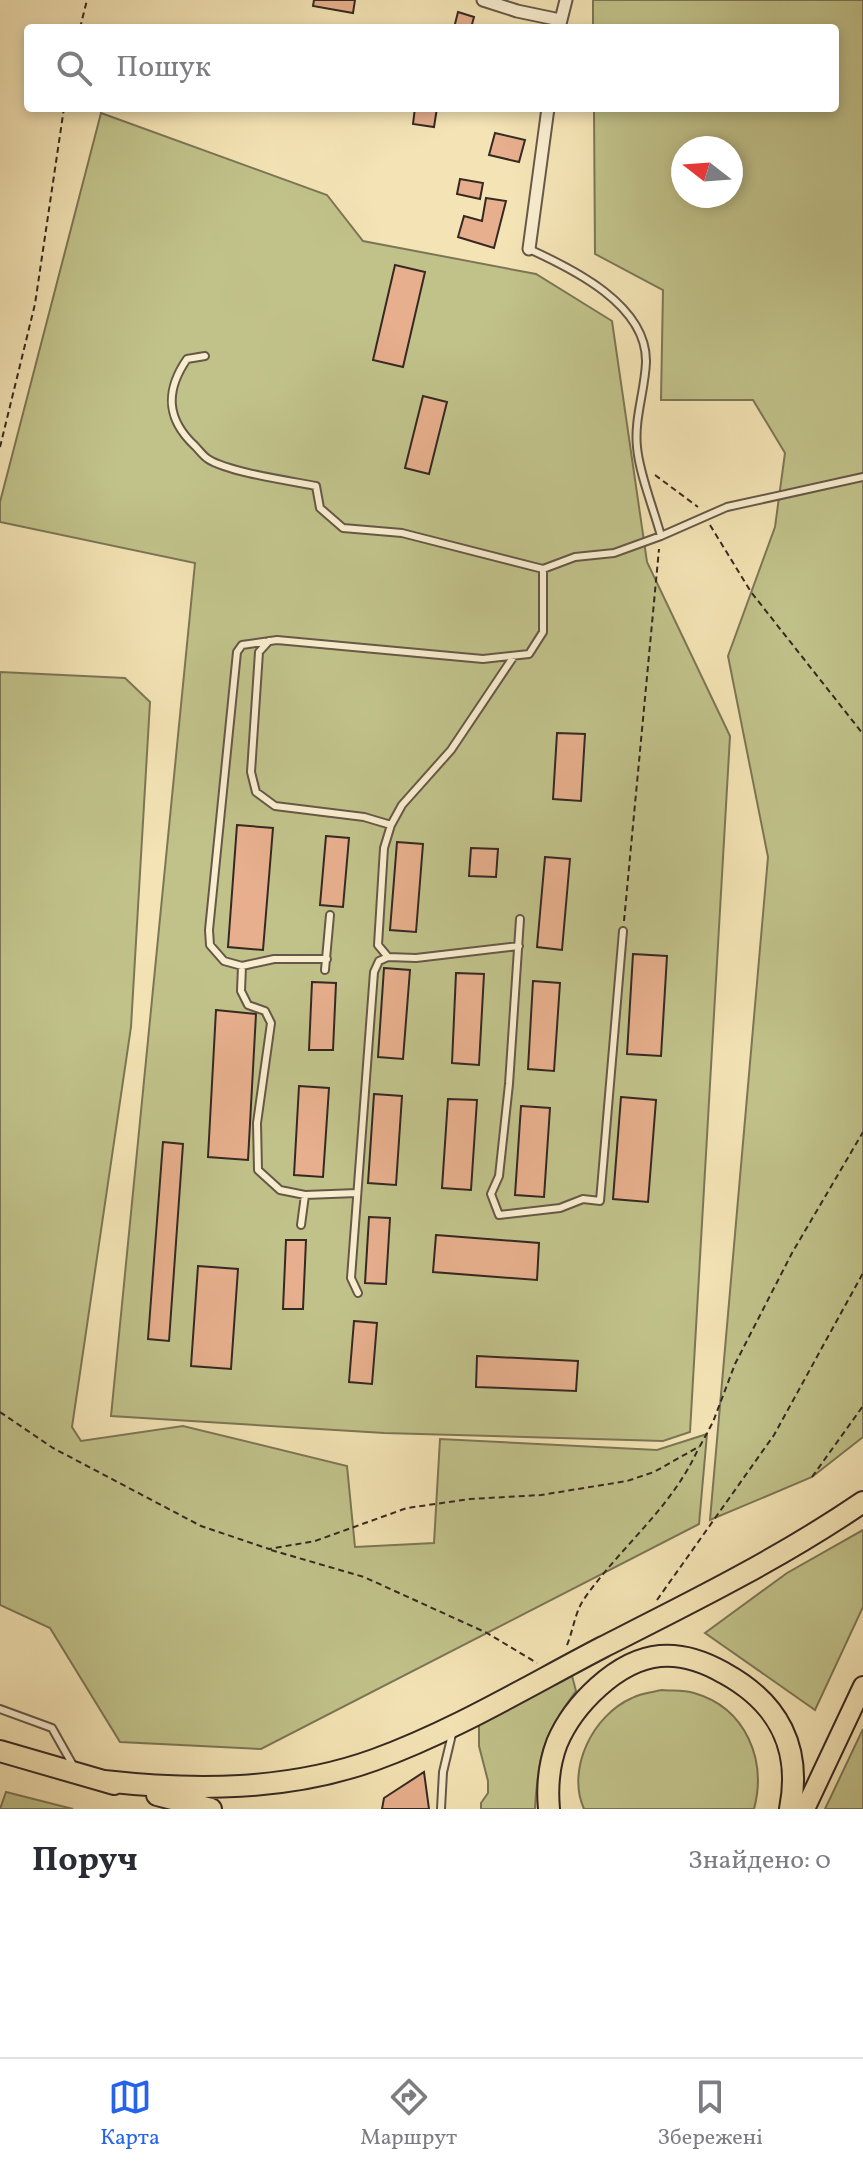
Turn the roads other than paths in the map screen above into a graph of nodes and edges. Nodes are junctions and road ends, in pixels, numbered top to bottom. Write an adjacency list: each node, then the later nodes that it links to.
1 (483, 0): 3 (street)
2 (566, 0): 3 (street)
3 (560, 24)
4 (547, 112): 5 (street)
5 (529, 249): 8 (lane)
6 (205, 356): 9 (lane)
7 (863, 477): 8 (lane)
8 (661, 536): 9 (lane)
9 (543, 569): 11 (lane)
10 (269, 640): 11 (lane); 12 (lane); 19 (lane)
11 (514, 656): 12 (lane)
12 (391, 825): 17 (lane)
13 (330, 915): 18 (lane)
14 (520, 919): 16 (lane)
15 (623, 931): 16 (lane)
16 (519, 946): 17 (lane)
17 (388, 957): 21 (lane)
18 (327, 959): 19 (lane); 20 (lane)
19 (242, 966): 22 (lane)
20 (325, 970)
21 (357, 1193): 22 (lane); 24 (lane)
22 (305, 1195): 23 (lane)
23 (301, 1225)
24 (358, 1293)
25 (863, 1502): 28 (highway)
26 (863, 1686): 37 (main road)
27 (0, 1709): 30 (lane)
28 (454, 1726): 31 (highway); 34 (lane)
29 (0, 1751): 30 (highway)
30 (78, 1774): 31 (highway)
31 (104, 1781): 32 (highway); 33 (highway)
32 (161, 1809)
33 (211, 1809)
34 (441, 1809)
35 (549, 1809): 36 (highway)
36 (790, 1809)
37 (805, 1809)

